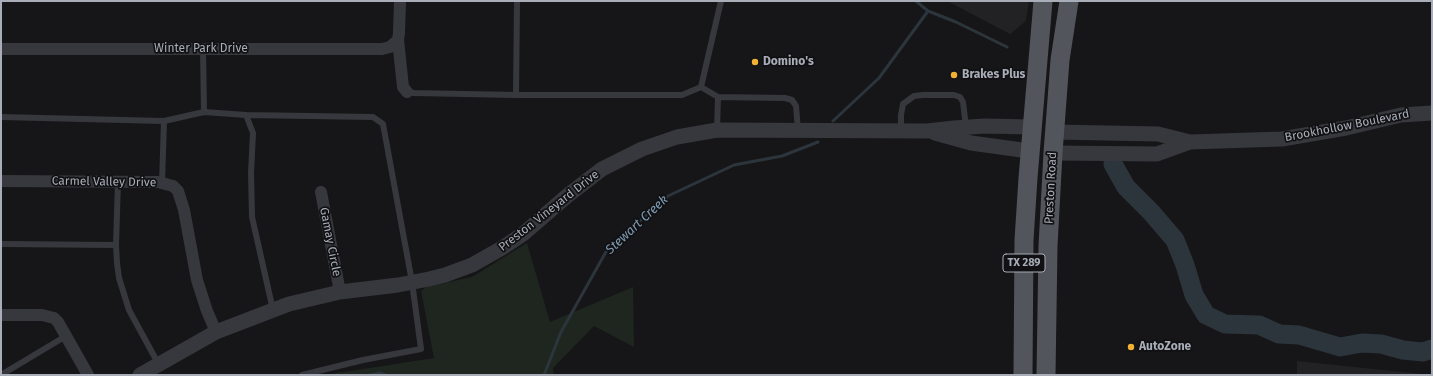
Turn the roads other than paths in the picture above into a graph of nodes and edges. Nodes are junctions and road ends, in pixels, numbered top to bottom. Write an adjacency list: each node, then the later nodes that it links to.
1 (400, 1): 6 (street)
2 (518, 1): 11 (lane)
3 (721, 1): 9 (lane)
4 (1043, 1): 18 (main road, Preston Road / TX 289)
5 (1069, 1): 24 (main road, Preston Road / TX 289)
6 (398, 40): 7 (street, Winter Park Drive); 10 (street)
7 (203, 48): 8 (street, Winter Park Drive); 13 (lane)
8 (1, 49)
9 (701, 87): 11 (lane); 12 (lane)
10 (407, 92): 11 (lane)
11 (516, 95)
12 (718, 97): 20 (lane); 21 (lane)
13 (204, 112): 15 (lane); 17 (lane)
14 (1432, 112): 25 (street, Brookhollow Boulevard)
15 (246, 115): 34 (lane); 36 (lane)
16 (1, 117): 17 (lane)
17 (164, 121): 30 (lane)
18 (1032, 127): 19 (street, Preston Vineyard Drive); 24 (main road); 26 (main road, Preston Road / TX 289)
19 (966, 128): 22 (lane); 23 (street, Preston Vineyard Drive)
20 (717, 130): 21 (street, Preston Vineyard Drive); 34 (street, Preston Vineyard Drive)
21 (798, 130): 22 (street, Preston Vineyard Drive)
22 (901, 131): 23 (street, Preston Vineyard Drive)
23 (927, 131): 26 (street, Preston Vineyard Drive)
24 (1054, 132): 25 (street, Brookhollow Boulevard); 27 (main road, Preston Road / TX 289)
25 (1190, 142): 27 (street, Brookhollow Boulevard)
26 (1029, 151): 27 (main road); 45 (main road, Preston Road / TX 289)
27 (1053, 153): 46 (main road, Preston Road / TX 289)
28 (1, 181): 29 (street, Carmel Valley Drive)
29 (118, 182): 30 (street, Carmel Valley Drive); 33 (lane)
30 (162, 183): 38 (street, Carmel Valley Drive)
31 (321, 192): 35 (street, Gamay Circle)
32 (1, 244): 33 (lane)
33 (116, 245): 40 (lane)
34 (412, 282): 35 (street, Preston Vineyard Drive); 44 (lane)
35 (340, 292): 36 (street, Preston Vineyard Drive)
36 (273, 310): 38 (street, Preston Vineyard Drive)
37 (1, 315): 39 (street)
38 (216, 332): 40 (street, Preston Vineyard Drive)
39 (66, 336): 41 (lane); 42 (street)
40 (159, 365): 43 (street, Preston Vineyard Drive)
41 (1, 375)
42 (88, 375)
43 (140, 375)
44 (302, 375)
45 (1023, 375)
46 (1046, 375)

